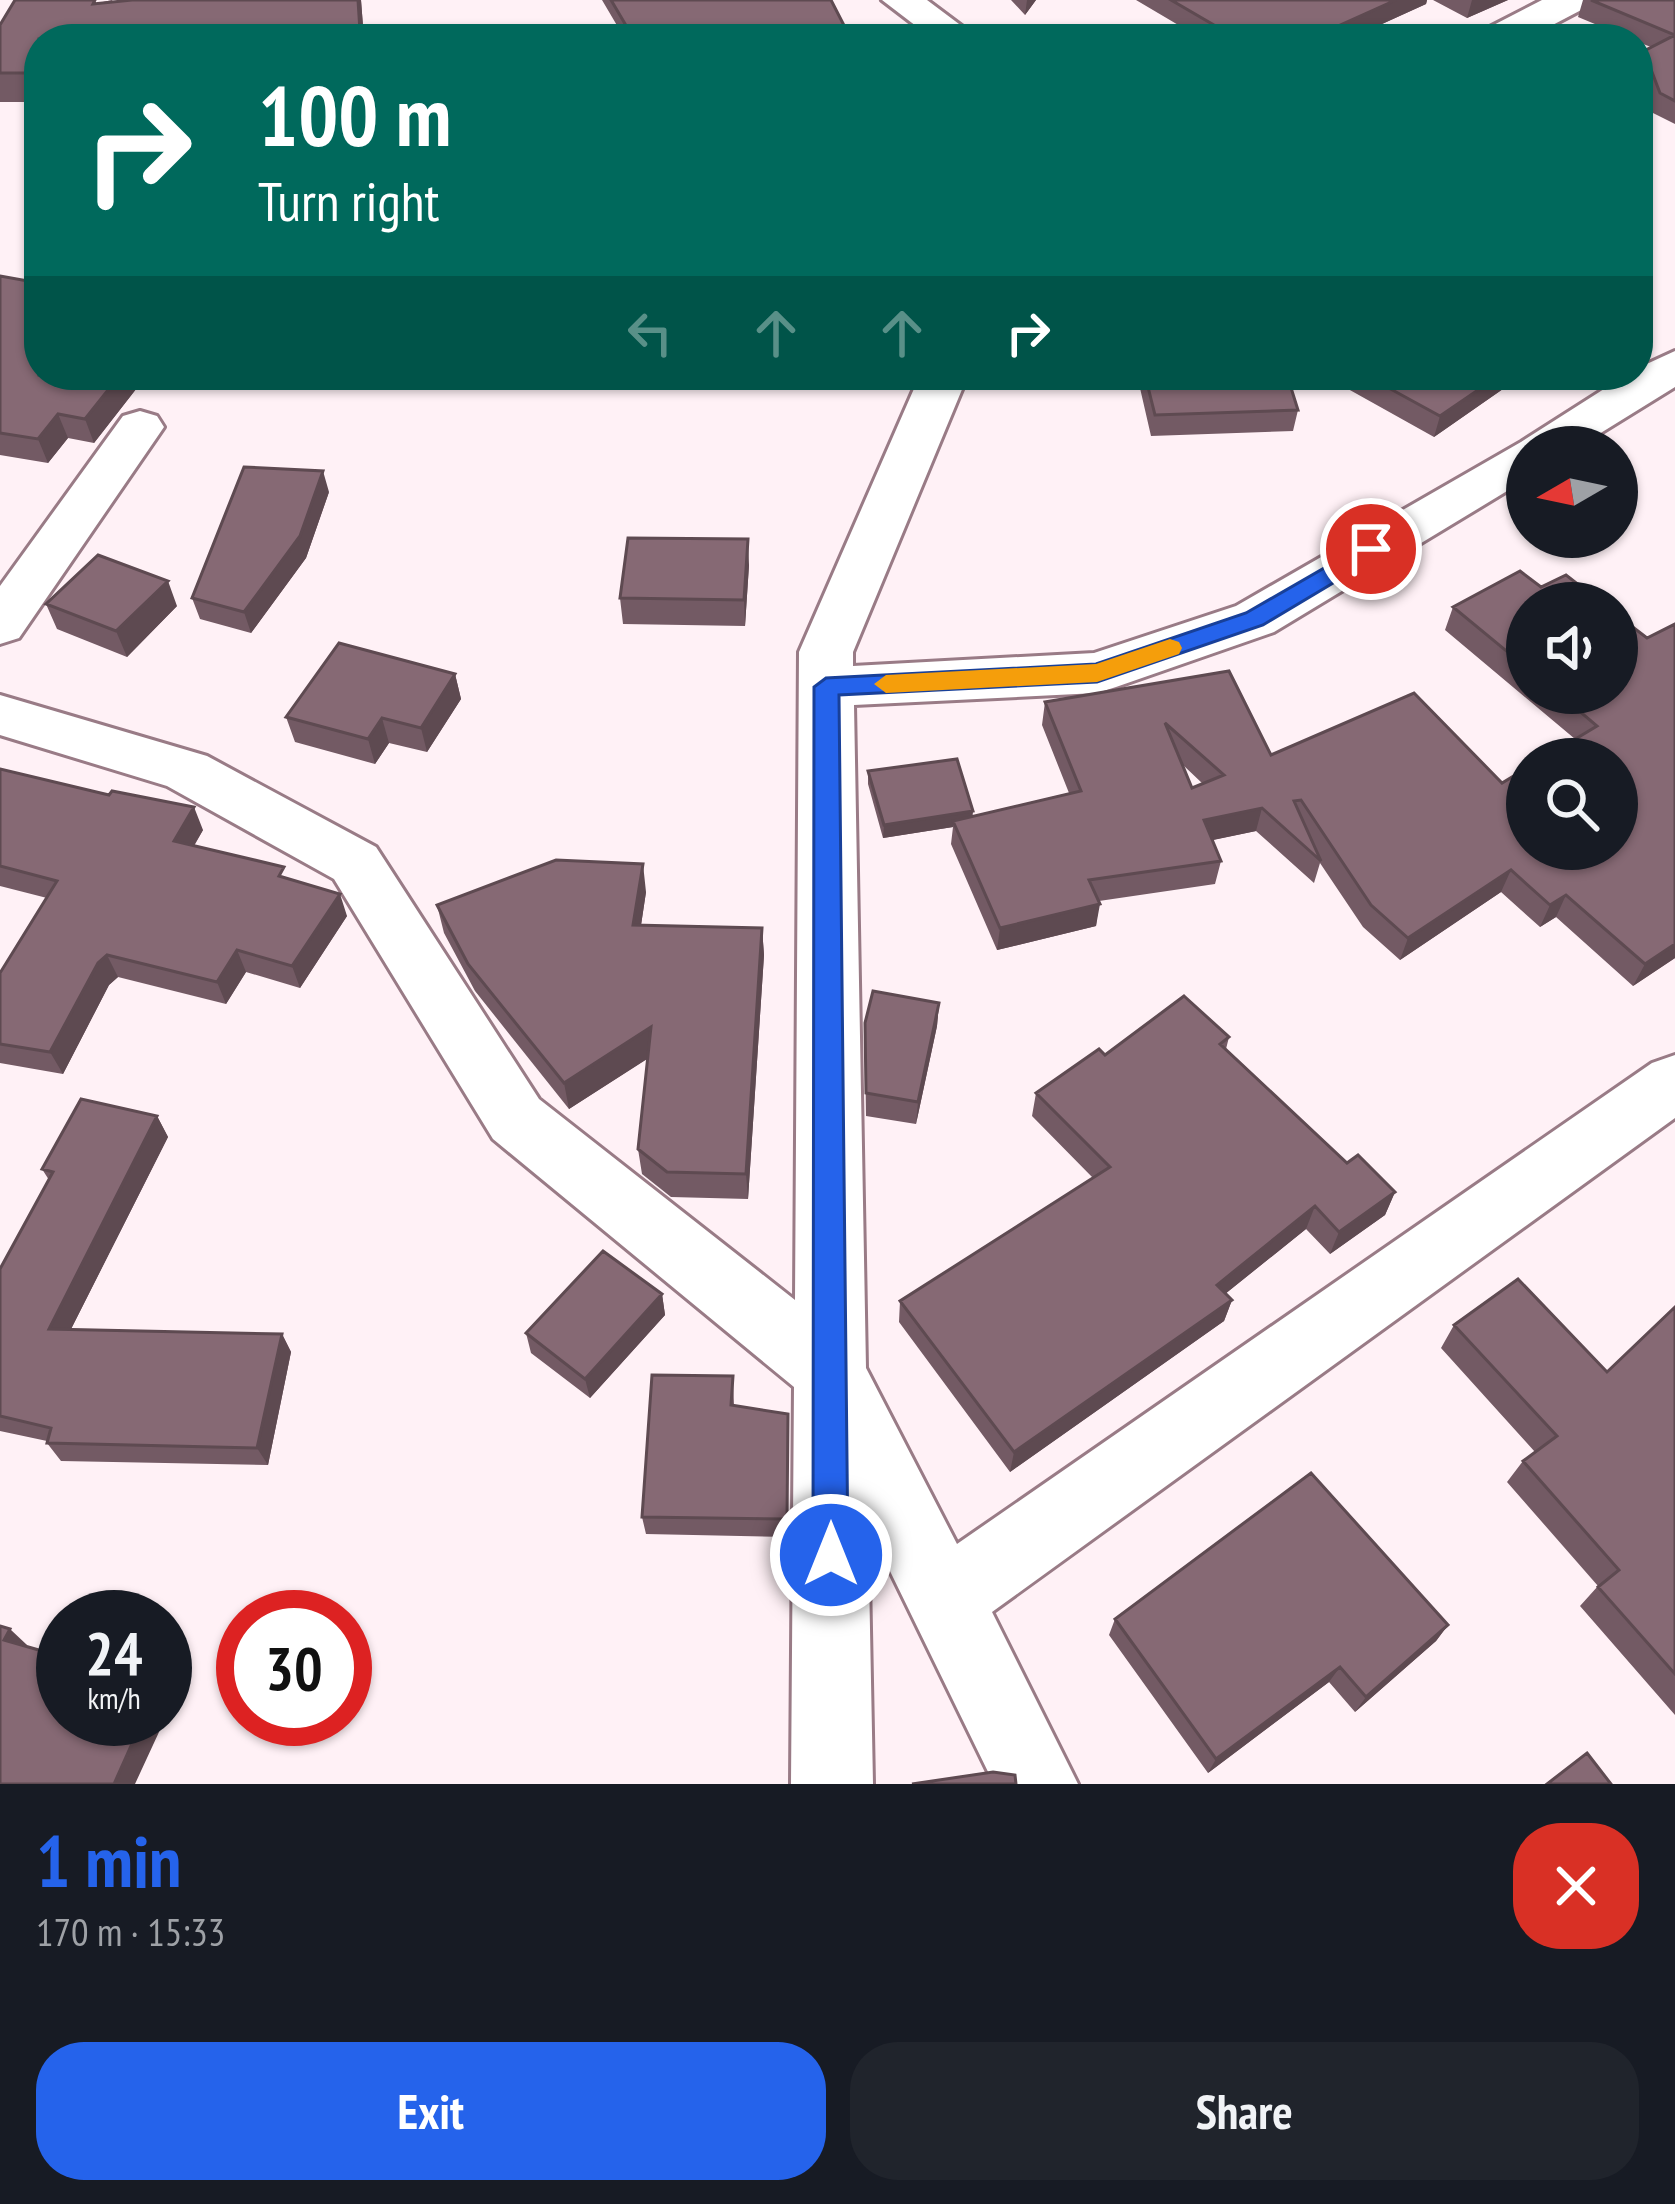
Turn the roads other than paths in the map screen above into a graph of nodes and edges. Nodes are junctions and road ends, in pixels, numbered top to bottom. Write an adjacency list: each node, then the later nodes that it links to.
1 (1571, 0): 4 (street)
2 (912, 2): 3 (street)
3 (940, 24)
4 (1525, 24)
5 (938, 390): 11 (street)
6 (1636, 390): 7 (street)
7 (1577, 426)
8 (140, 427): 10 (street)
9 (1506, 470): 11 (street)
10 (0, 625)
11 (826, 687): 14 (street)
12 (0, 715): 14 (street)
13 (1675, 1082): 15 (street)
14 (830, 1372): 15 (street); 16 (street)
15 (944, 1599): 17 (street)
16 (832, 1784)
17 (1037, 1784)

